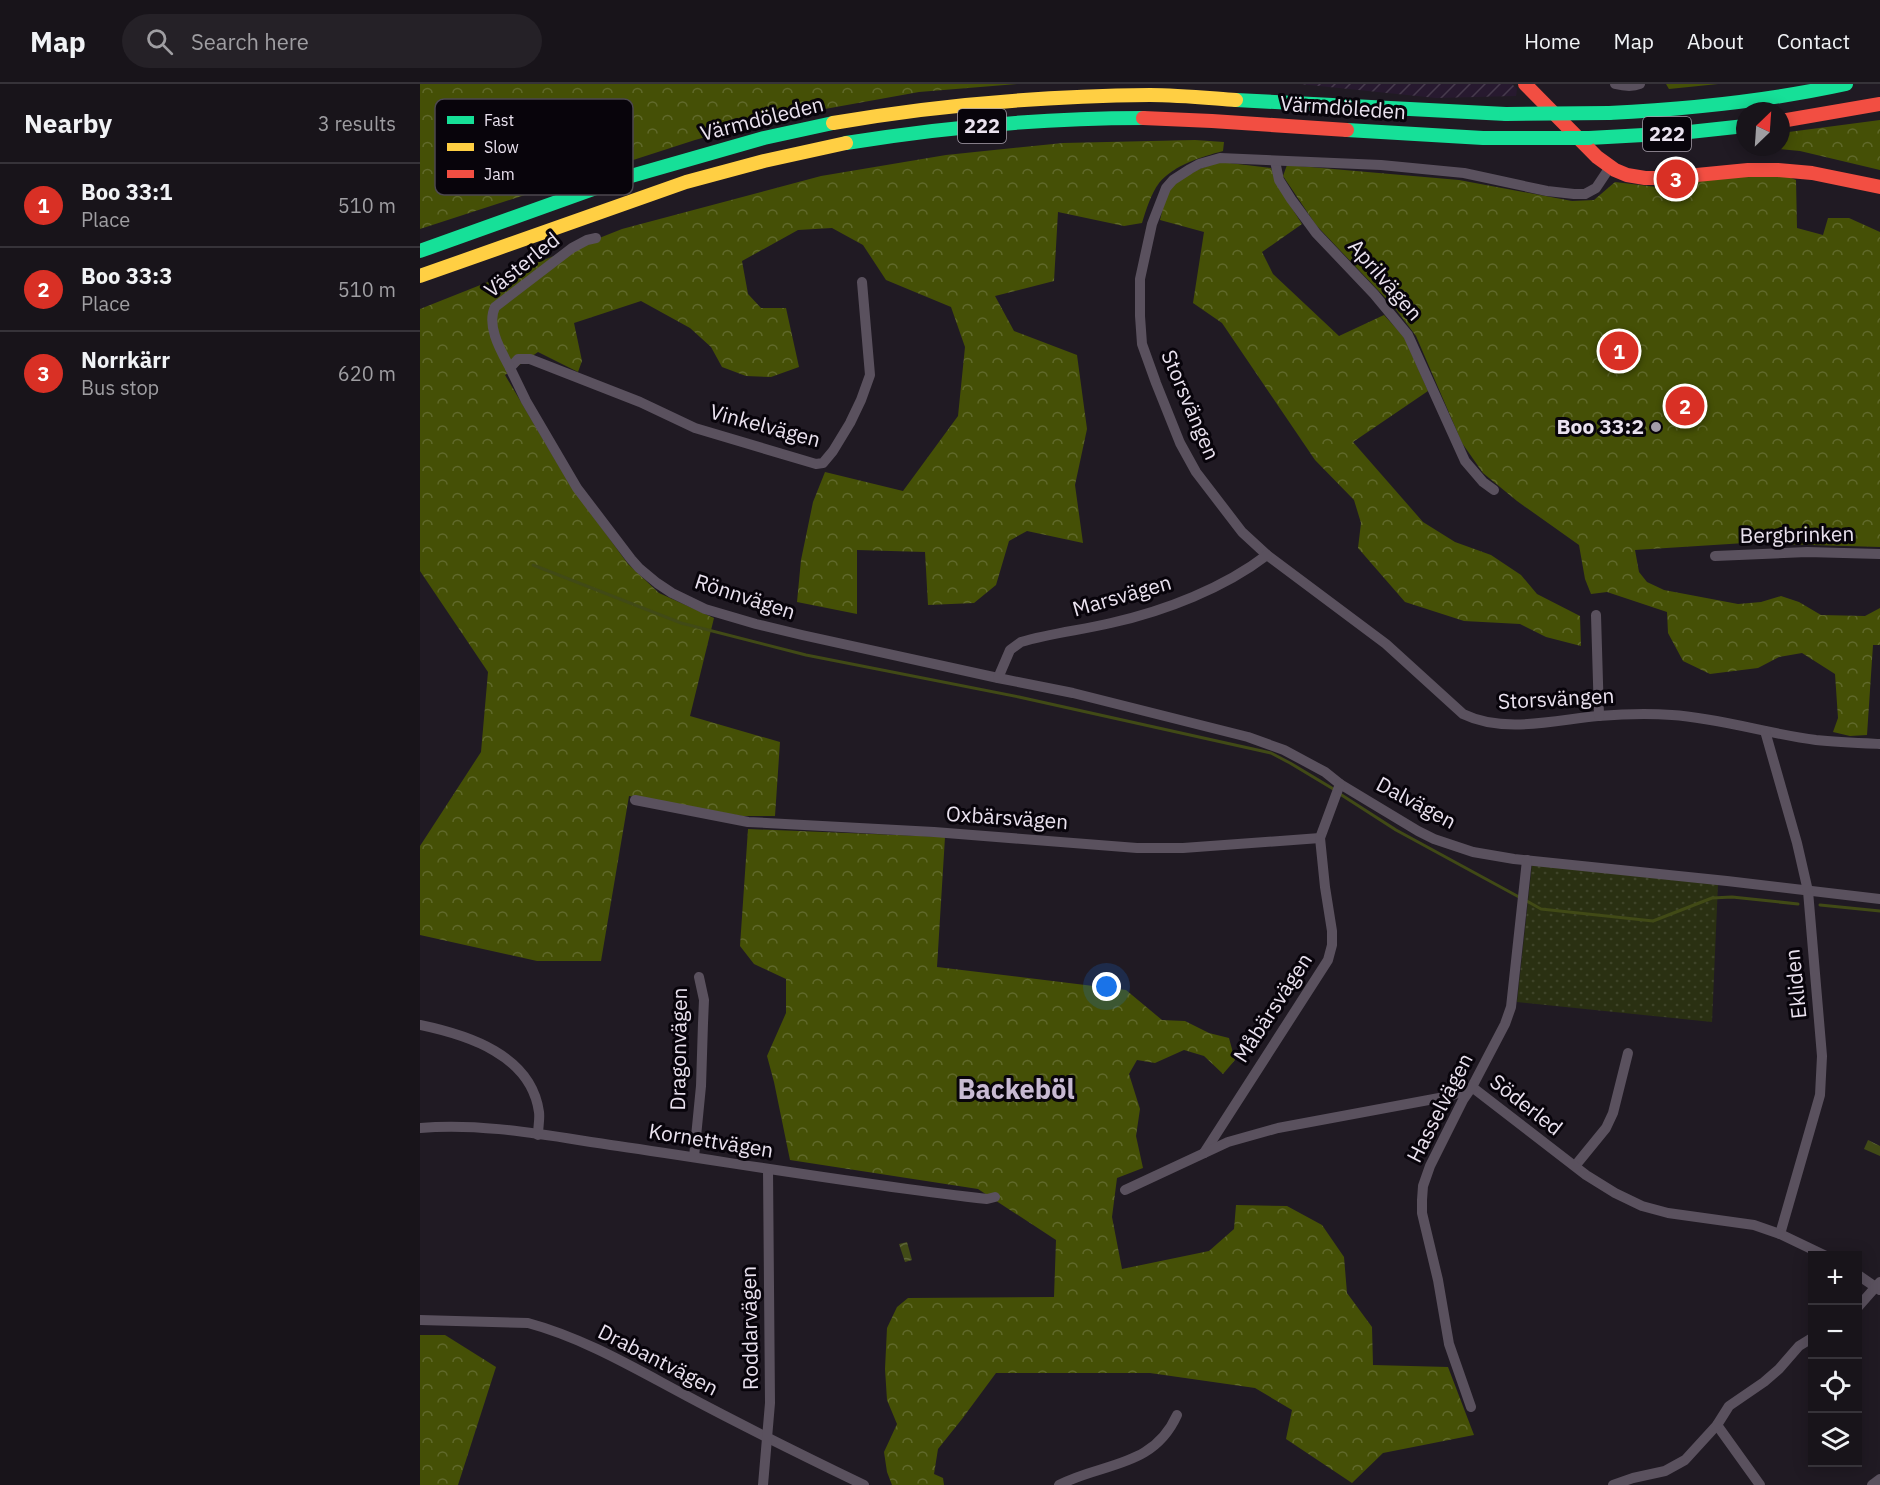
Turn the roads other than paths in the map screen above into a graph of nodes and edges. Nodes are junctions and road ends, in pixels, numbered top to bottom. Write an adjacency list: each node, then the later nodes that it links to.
1 (1525, 84): 9 (main road)
2 (1615, 84): 3 (street)
3 (1640, 84)
4 (1846, 84): 10 (main road, Värmdöleden / 222, bridge)
5 (1880, 104): 6 (main road)
6 (1790, 119)
7 (1736, 127): 15 (main road, Värmdöleden / 222, bridge)
8 (1275, 161): 9 (street, Storsvängen); 18 (street, Aprilvägen); 20 (street, Storsvängen)
9 (1610, 167): 11 (main road)
10 (633, 175)
11 (1880, 187)
12 (576, 195): 14 (main road, Värmdöleden / 222, bridge)
13 (596, 238): 17 (street, Västerled)
14 (420, 251)
15 (420, 276)
16 (862, 282): 17 (street, Vinkelvägen)
17 (510, 368): 23 (street, Rönnvägen)
18 (1494, 490)
19 (1880, 554): 21 (street, Bergbrinken)
20 (1267, 555): 23 (street, Marsvägen); 25 (street, Storsvängen)
21 (1715, 556)
22 (1596, 615): 25 (street)
23 (998, 678): 24 (street, Rönnvägen)
24 (1024, 684): 28 (street, Dalvägen)
25 (1599, 716): 26 (street, Storsvängen)
26 (1765, 731): 27 (street, Storsvängen); 32 (street, Ekliden)
27 (1880, 744)
28 (1341, 784): 30 (street); 31 (street, Dalvägen)
29 (635, 800): 30 (street, Oxbärsvägen)
30 (1320, 838): 40 (street, Måbärsvägen)
31 (1527, 860): 32 (street, Dalvägen); 37 (street, Hasselvägen)
32 (1808, 891): 33 (street, Dalvägen); 46 (street, Ekliden)
33 (1880, 899)
34 (699, 977): 41 (street, Dragonvägen)
35 (420, 1024): 39 (street)
36 (1628, 1053): 42 (street)
37 (1472, 1087): 40 (street, Söderled); 42 (street, Söderled); 53 (street, Hasselvägen)
38 (420, 1128): 39 (street, Kornettvägen)
39 (538, 1135): 41 (street, Kornettvägen)
40 (1204, 1153): 44 (street, Söderled)
41 (694, 1157): 43 (street, Kornettvägen)
42 (1575, 1166): 46 (street, Söderled)
43 (768, 1170): 45 (street, Kornettvägen); 56 (street, Roddarvägen)
44 (1125, 1190)
45 (995, 1197)
46 (1780, 1234): 47 (street, Söderled)
47 (1816, 1251)
48 (1862, 1278): 49 (street)
49 (1879, 1287): 50 (street)
50 (1859, 1305)
51 (420, 1320): 56 (street, Drabantvägen)
52 (1808, 1340): 55 (street)
53 (1471, 1407)
54 (1177, 1415): 60 (street)
55 (1717, 1425): 61 (street); 62 (street)
56 (768, 1439): 58 (street, Roddarvägen); 59 (street, Drabantvägen)
57 (1880, 1479): 63 (street)
58 (763, 1485)
59 (864, 1485)
60 (1059, 1485)
61 (1613, 1485)
62 (1760, 1485)
63 (1872, 1485)

